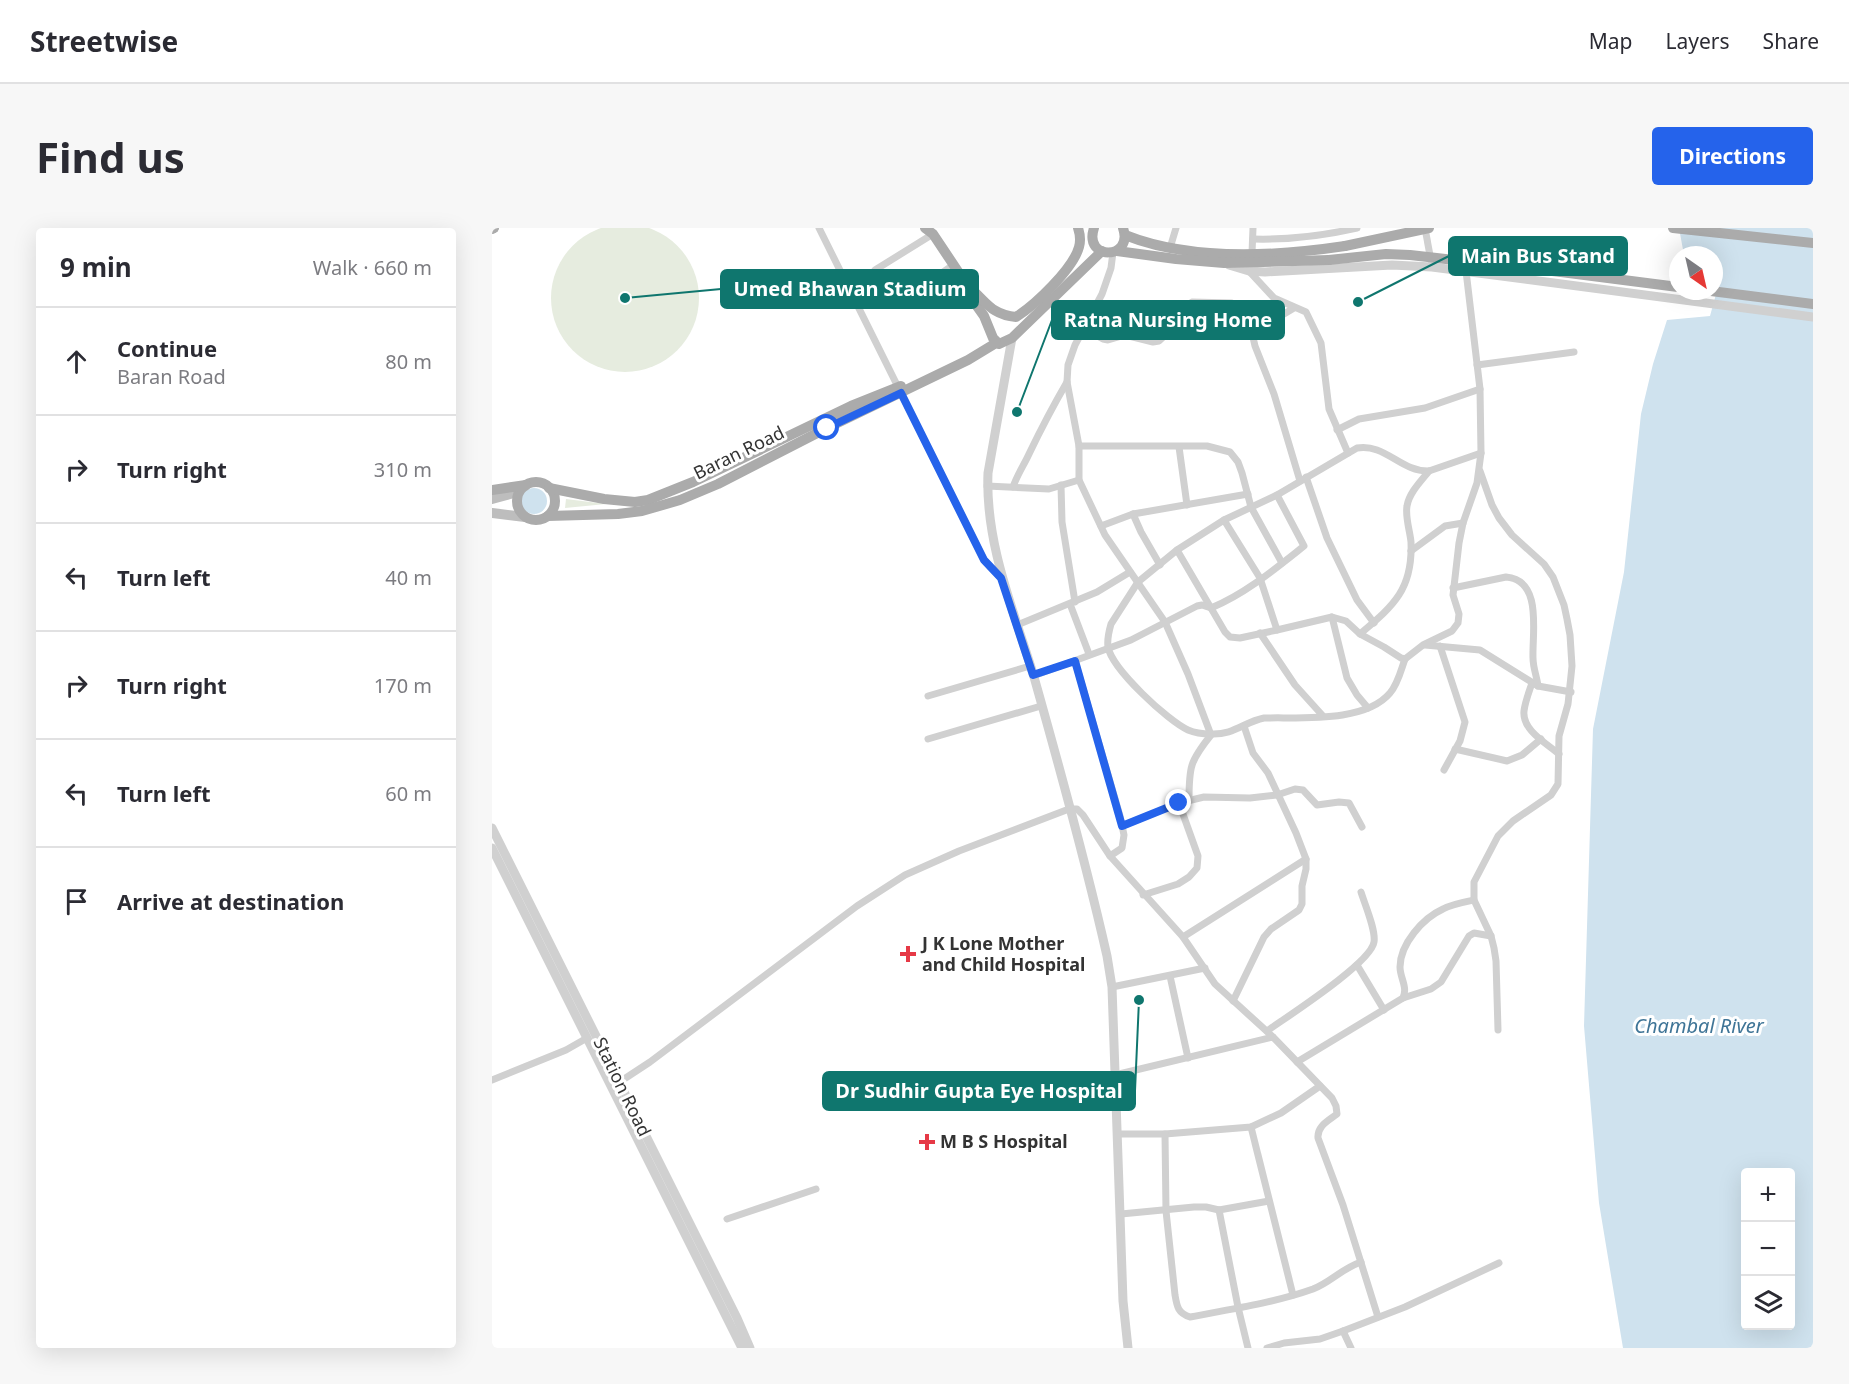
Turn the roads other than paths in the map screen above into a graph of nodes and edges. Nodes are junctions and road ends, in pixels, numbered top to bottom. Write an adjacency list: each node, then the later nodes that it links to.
1 (819, 228): 38 (street)
2 (1078, 228): 23 (main road)
3 (1094, 228): 16 (main road)
4 (1176, 228): 15 (street)
5 (1253, 228): 13 (street)
6 (1303, 228): 12 (street)
7 (1357, 228): 12 (street)
8 (1427, 228): 17 (main road, bridge); 20 (street)
9 (1673, 228): 14 (main road)
10 (931, 230): 19 (main road); 19 (street)
11 (1124, 232): 15 (main road); 16 (main road, Baran Road)
12 (1303, 238): 13 (street)
13 (1253, 239): 17 (street)
14 (1813, 243)
15 (1170, 248): 17 (main road)
16 (1110, 251): 18 (main road); 30 (street); 31 (main road, Baran Road)
17 (1252, 253)
18 (1224, 263): 22 (street); 24 (main road, bridge)
19 (953, 265): 23 (main road)
20 (1432, 267): 21 (street); 22 (street)
21 (1466, 271): 29 (street); 35 (street)
22 (1249, 272): 27 (street)
23 (967, 285): 32 (main road)
24 (1669, 286)
25 (1723, 293): 26 (main road)
26 (1813, 304)
27 (1294, 308): 28 (street); 39 (street)
28 (1247, 311): 30 (street); 46 (street)
29 (1813, 317)
30 (1084, 328): 36 (street)
31 (1012, 338): 32 (main road, Baran Road); 34 (street)
32 (996, 342): 34 (street); 38 (main road, Baran Road)
33 (1574, 352): 35 (street)
34 (1007, 364): 50 (street)
35 (1477, 365): 37 (street)
36 (1067, 382): 40 (street); 52 (street)
37 (1480, 389): 39 (street); 43 (street)
38 (899, 390): 57 (main road, Baran Road); 60 (main road, Baran Road); 73 (street)
39 (1337, 430): 42 (street)
40 (1079, 446): 41 (street); 47 (street)
41 (1179, 447): 54 (street); 58 (street)
42 (1348, 453): 45 (street); 46 (street)
43 (1481, 453): 44 (street); 45 (street)
44 (1480, 469): 66 (street); 94 (street)
45 (1429, 471): 69 (street)
46 (1303, 479): 55 (street); 81 (street)
47 (1079, 480): 49 (street); 67 (street)
48 (526, 485): 51 (main road); 53 (main road); 56 (main road); 64 (main road)
49 (1061, 485): 52 (street); 77 (street)
50 (987, 486): 52 (street); 73 (street)
51 (549, 488): 57 (main road, Baran Road); 63 (main road)
52 (1013, 488)
53 (492, 490)
54 (1248, 494): 58 (street); 59 (street)
55 (1277, 495): 59 (street); 70 (street)
56 (492, 499)
57 (629, 501): 60 (main road)
58 (1187, 505): 61 (street)
59 (1251, 507): 65 (street); 70 (street)
60 (628, 513): 63 (main road, Baran Road)
61 (1133, 514): 67 (street); 71 (street)
62 (495, 515): 64 (main road)
63 (548, 516): 64 (main road)
64 (525, 517)
65 (1224, 520): 68 (street); 74 (street)
66 (1463, 523): 69 (street); 76 (street)
67 (1101, 526): 72 (street)
68 (1177, 550): 71 (street); 78 (street)
69 (1411, 551): 81 (street)
70 (1282, 563): 74 (street)
71 (1160, 565): 75 (street)
72 (1130, 572): 75 (street); 77 (street)
73 (1001, 578): 82 (street)
74 (1260, 578): 78 (street); 83 (street)
75 (1138, 582): 80 (street); 88 (street)
76 (1453, 588): 86 (street); 93 (street)
77 (1073, 603): 82 (street); 89 (street)
78 (1211, 608): 80 (street); 84 (street)
79 (1332, 617): 83 (street); 85 (street); 97 (street)
80 (1165, 622): 88 (street); 100 (street)
81 (1374, 623): 85 (street)
82 (1017, 626): 92 (street)
83 (1277, 630): 84 (street)
84 (1260, 633): 98 (street)
85 (1360, 634): 90 (street)
86 (1423, 645): 87 (street); 90 (street)
87 (1440, 646): 93 (street); 103 (street)
88 (1108, 648): 89 (street); 100 (street)
89 (1089, 654): 91 (street)
90 (1405, 659): 97 (street)
91 (1075, 661): 92 (street); 110 (street)
92 (1031, 671): 95 (street); 96 (street)
93 (1535, 685): 94 (street); 102 (street)
94 (1571, 692): 104 (street)
95 (928, 696)
96 (1041, 706): 101 (street); 109 (street)
97 (1368, 708): 98 (street)
98 (1323, 716): 99 (street)
99 (1244, 726): 100 (street); 106 (street)
100 (1211, 735): 107 (street)
101 (928, 739)
102 (1541, 739): 103 (street); 104 (street)
103 (1455, 749): 105 (street)
104 (1558, 754): 118 (street)
105 (1444, 770)
106 (1277, 795): 107 (street); 111 (street); 115 (street)
107 (1189, 800): 108 (street)
108 (1179, 803): 110 (street); 117 (street)
109 (1069, 808): 114 (street); 124 (street); 135 (street)
110 (1122, 826): 114 (street)
111 (1362, 827)
112 (492, 828): 130 (street, Station Road)
113 (492, 848): 130 (street, Station Road)
114 (1110, 856): 117 (street)
115 (1305, 859): 120 (street); 126 (street)
116 (1361, 892): 121 (street)
117 (1143, 895): 120 (street)
118 (1474, 900): 119 (street); 125 (street)
119 (1491, 936): 125 (street); 128 (street)
120 (1184, 937): 122 (street)
121 (1357, 965): 127 (street); 129 (street)
122 (1205, 968): 123 (street); 126 (street)
123 (1170, 976): 124 (street); 131 (street)
124 (1112, 987): 133 (street)
125 (1403, 998): 127 (street)
126 (1233, 1001): 129 (street)
127 (1384, 1010): 132 (street)
128 (1498, 1030)
129 (1270, 1034): 131 (street); 132 (street)
130 (592, 1036): 134 (street); 135 (street, Station Road); 153 (street, Station Road)
131 (1188, 1058): 133 (street)
132 (1297, 1062): 136 (street)
133 (1115, 1075): 138 (street)
134 (492, 1080)
135 (618, 1083): 154 (street, Station Road)
136 (1320, 1086): 137 (street); 146 (street)
137 (1251, 1127): 139 (street); 141 (street)
138 (1118, 1134): 139 (street); 144 (street)
139 (1165, 1134): 143 (street)
140 (816, 1189): 145 (street)
141 (1269, 1201): 142 (street); 148 (street)
142 (1218, 1210): 143 (street); 149 (street)
143 (1166, 1211): 144 (street); 149 (street)
144 (1121, 1214): 155 (street)
145 (726, 1219)
146 (1361, 1262): 148 (street); 150 (street)
147 (1499, 1263): 150 (street)
148 (1293, 1295): 149 (street)
149 (1238, 1307): 156 (street)
150 (1378, 1317): 151 (street)
151 (1343, 1331): 152 (street); 158 (street)
152 (1285, 1346): 157 (street)
153 (742, 1348)
154 (750, 1348)
155 (1128, 1348)
156 (1248, 1348)
157 (1267, 1348)
158 (1351, 1348)

